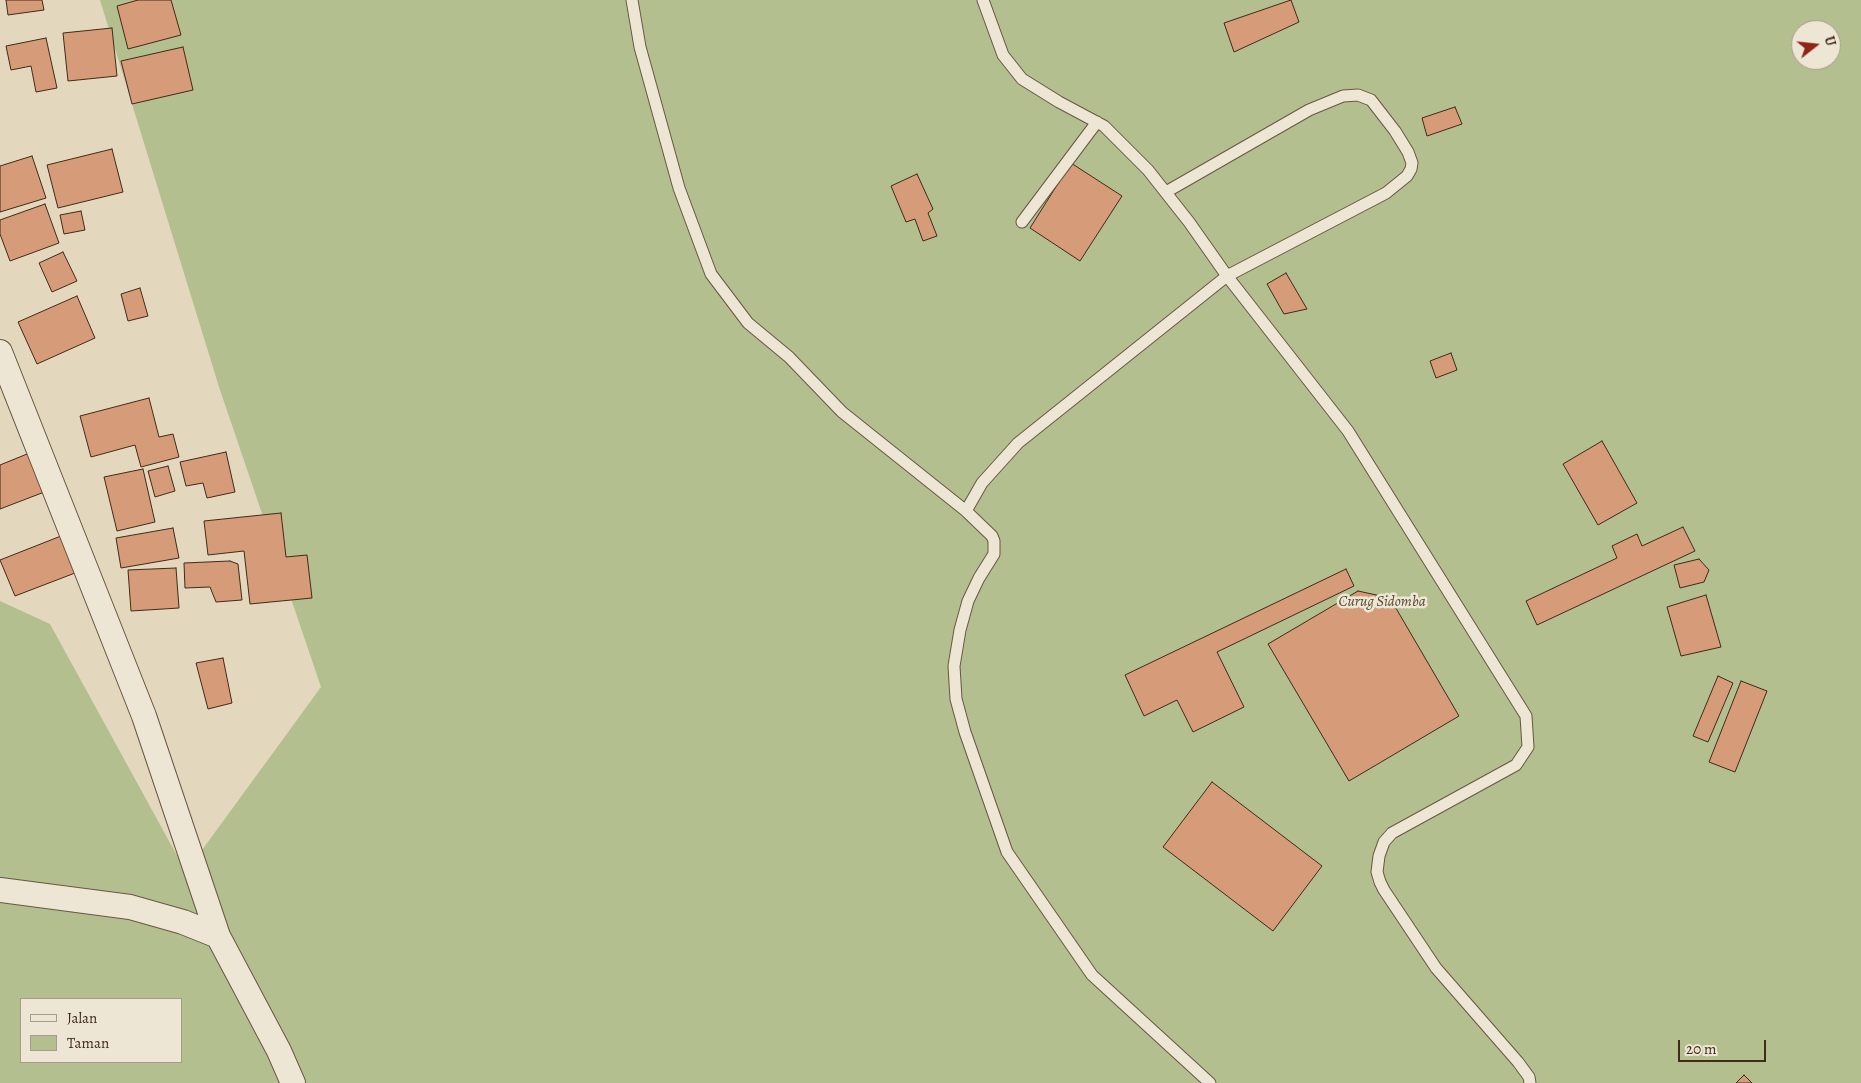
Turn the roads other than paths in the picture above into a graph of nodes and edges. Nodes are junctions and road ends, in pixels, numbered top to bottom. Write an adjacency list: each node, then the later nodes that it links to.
1 (632, 0): 8 (lane)
2 (983, 0): 3 (lane)
3 (1097, 122): 4 (lane); 5 (lane)
4 (1166, 192): 6 (lane); 6 (lane)
5 (1022, 222)
6 (1227, 276): 8 (lane); 13 (lane)
7 (0, 352): 10 (street)
8 (966, 511): 12 (lane)
9 (0, 890): 10 (street)
10 (218, 936): 11 (street)
11 (293, 1083)
12 (1210, 1083)
13 (1530, 1083)

